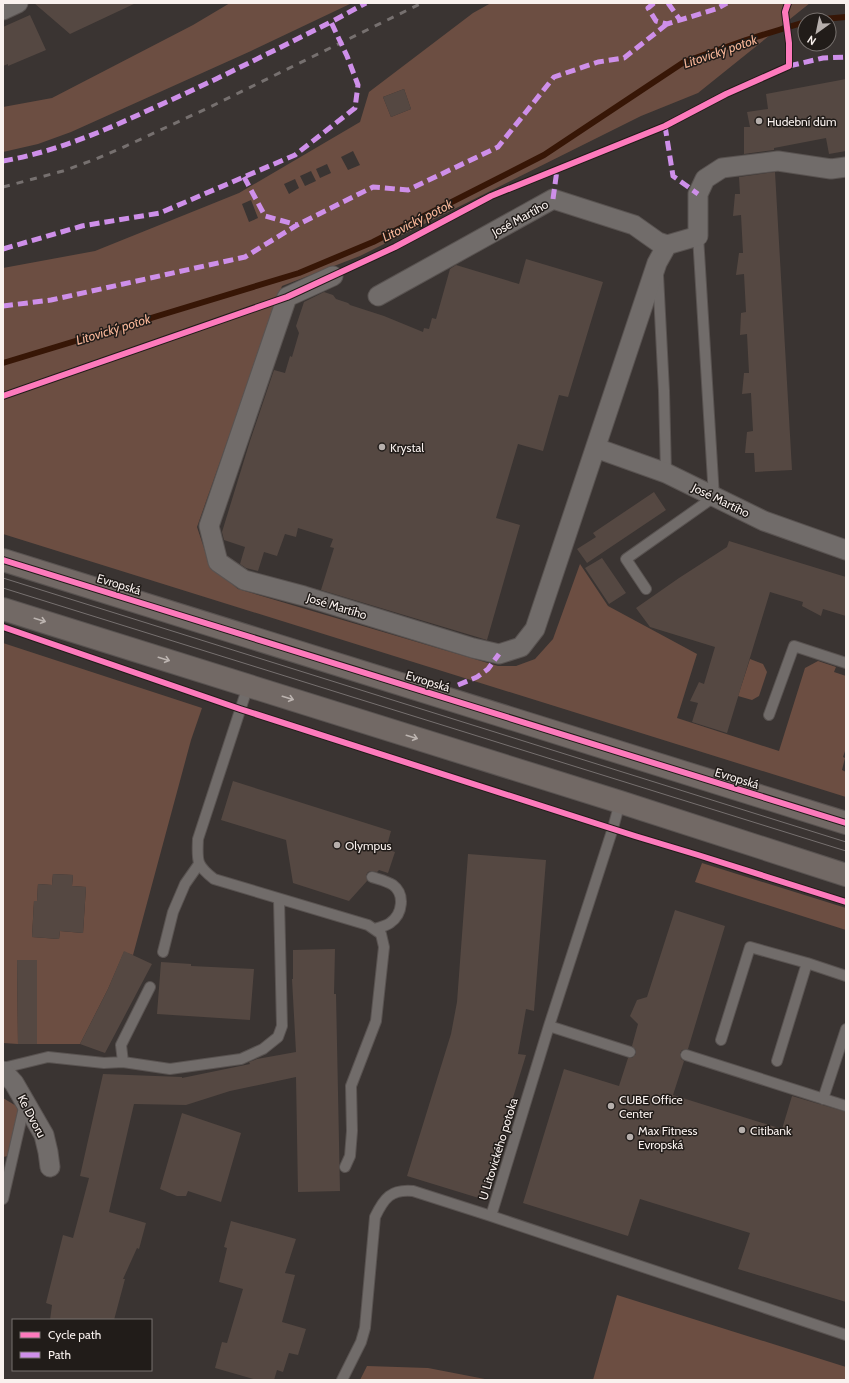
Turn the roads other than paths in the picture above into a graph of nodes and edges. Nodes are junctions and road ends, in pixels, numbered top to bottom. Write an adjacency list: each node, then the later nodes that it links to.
1 (18, 3): 2 (street)
2 (3, 10)
3 (846, 167): 4 (street)
4 (698, 236): 5 (street); 11 (lane)
5 (667, 245): 6 (street, José Martího); 8 (street, José Martího)
6 (657, 263): 9 (street, José Martího); 10 (lane)
7 (333, 276): 9 (street, José Martího)
8 (378, 296)
9 (596, 448): 10 (street, José Martího)
10 (666, 473): 11 (street, José Martího)
11 (714, 497): 12 (street, José Martího); 14 (lane)
12 (846, 550)
13 (3, 560): 20 (main road, Evropská)
14 (646, 589)
15 (3, 609): 17 (main road, one-way to 17)
16 (846, 662): 18 (lane)
17 (248, 686): 19 (main road, one-way to 19); 21 (lane)
18 (769, 715)
19 (620, 802): 22 (main road); 30 (lane, U Litovického potoka)
20 (846, 823)
21 (199, 864): 24 (lane); 26 (lane)
22 (846, 874)
23 (372, 877): 25 (lane)
24 (279, 900): 25 (lane); 36 (lane)
25 (375, 929): 42 (lane)
26 (163, 952)
27 (807, 963): 28 (lane); 32 (lane); 35 (lane)
28 (846, 976)
29 (150, 987): 36 (lane)
30 (549, 1026): 33 (lane); 44 (lane, U Litovického potoka)
31 (846, 1029): 38 (lane)
32 (721, 1040)
33 (630, 1052)
34 (686, 1055): 38 (lane)
35 (777, 1061)
36 (123, 1062): 37 (lane)
37 (3, 1069): 39 (street, Ke Dvoru)
38 (823, 1099): 40 (lane)
39 (25, 1102): 41 (street, Ke Dvoru); 43 (lane)
40 (846, 1106)
41 (50, 1167)
42 (345, 1167)
43 (3, 1198)
44 (491, 1216): 45 (lane); 46 (lane, U Litovického potoka)
45 (846, 1335)
46 (342, 1380)

